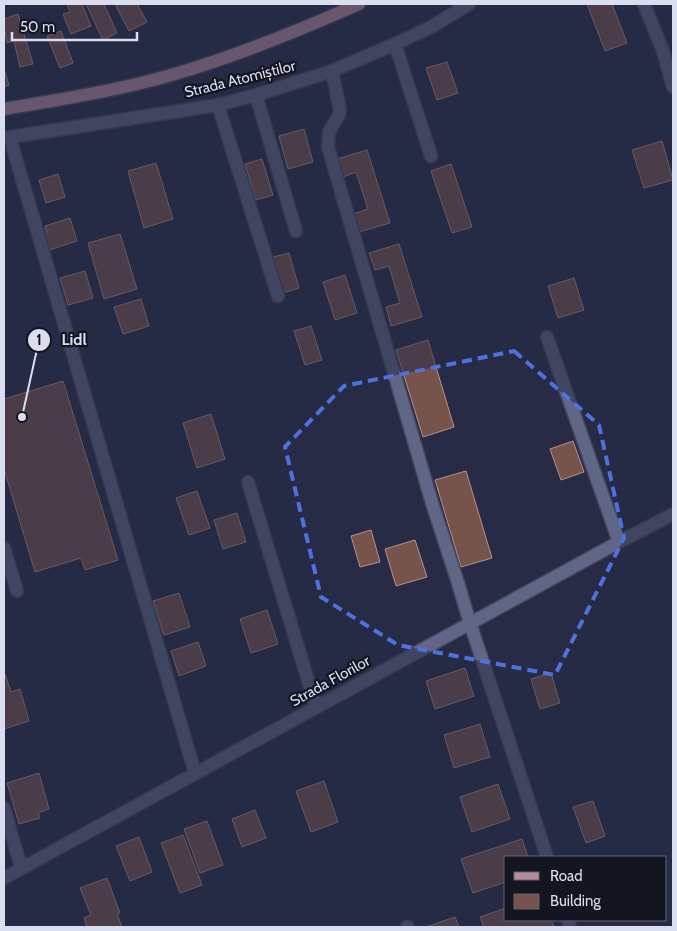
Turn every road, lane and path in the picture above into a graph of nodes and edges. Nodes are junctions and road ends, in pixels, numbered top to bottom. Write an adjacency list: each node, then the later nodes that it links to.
1 (359, 4): 9 (main road, Strada Atomiștilor)
2 (469, 4): 4 (street, Strada Atomiștilor)
3 (644, 4): 6 (street)
4 (395, 44): 5 (street, Strada Atomiștilor); 11 (street)
5 (332, 71): 7 (street, Strada Atomiștilor); 20 (street)
6 (673, 87)
7 (256, 95): 8 (street, Strada Atomiștilor); 12 (street)
8 (218, 105): 10 (street, Strada Atomiștilor); 13 (street)
9 (4, 108)
10 (7, 138): 22 (street)
11 (431, 156)
12 (296, 231)
13 (278, 296)
14 (548, 337): 17 (street)
15 (248, 482): 21 (street)
16 (673, 514): 17 (street, Strada Florilor)
17 (619, 542): 20 (street, Strada Florilor)
18 (4, 548): 19 (street)
19 (17, 592)
20 (470, 623): 21 (street, Strada Florilor); 24 (street)
21 (316, 707): 22 (street, Strada Florilor)
22 (195, 773): 25 (street, Strada Florilor)
23 (4, 808): 25 (street)
24 (547, 856)
25 (22, 868): 26 (street, Strada Florilor)
26 (4, 878)

